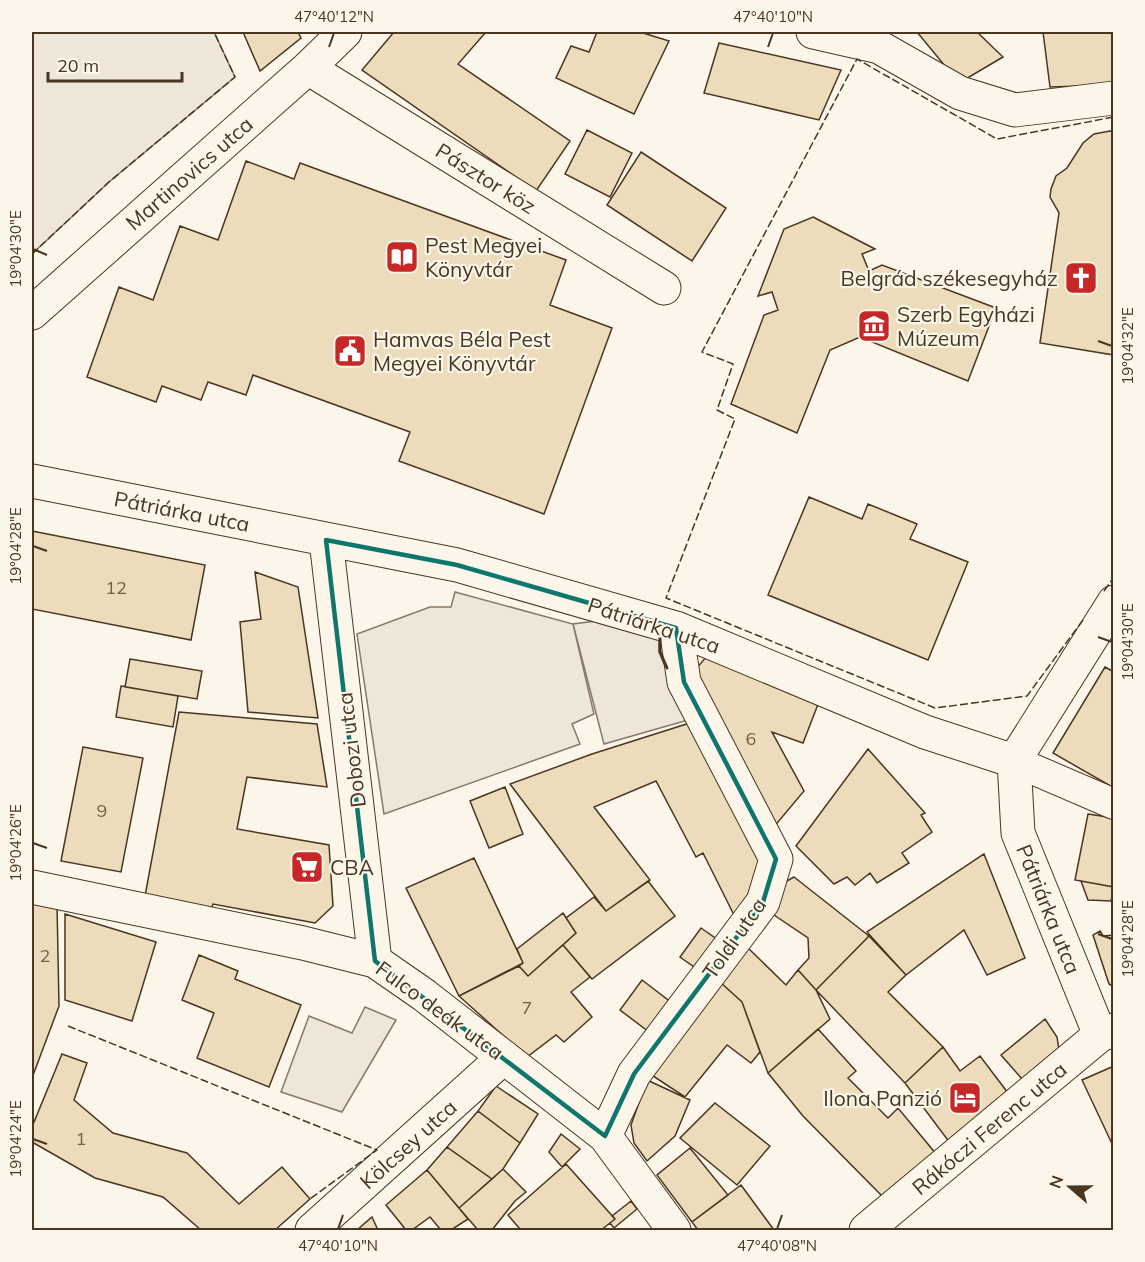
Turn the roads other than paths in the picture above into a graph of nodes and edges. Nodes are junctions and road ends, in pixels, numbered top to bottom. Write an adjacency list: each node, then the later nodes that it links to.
1 (345, 32): 3 (street, Martinovics utca)
2 (813, 32): 4 (street)
3 (308, 68): 5 (street, Pásztor köz); 6 (street, Martinovics utca)
4 (1113, 98)
5 (664, 288)
6 (32, 314)
7 (32, 481): 8 (street, Pátriárka utca)
8 (326, 540): 10 (street, Pátriárka utca); 14 (street, Dobozi utca)
9 (1113, 602): 11 (street)
10 (676, 628): 11 (street, Pátriárka utca); 17 (street, Toldi utca)
11 (1014, 761): 12 (street); 15 (street, Pátriárka utca)
12 (1113, 804)
13 (32, 887): 14 (street, Fulco deák utca)
14 (375, 961): 16 (street, Fulco deák utca)
15 (1107, 1033): 20 (street, Rákóczi Ferenc utca)
16 (504, 1057): 17 (street, Fulco deák utca); 18 (street, Kölcsey utca)
17 (605, 1136): 19 (street, Fulco deák utca)
18 (322, 1227)
19 (674, 1230)
20 (866, 1230)

